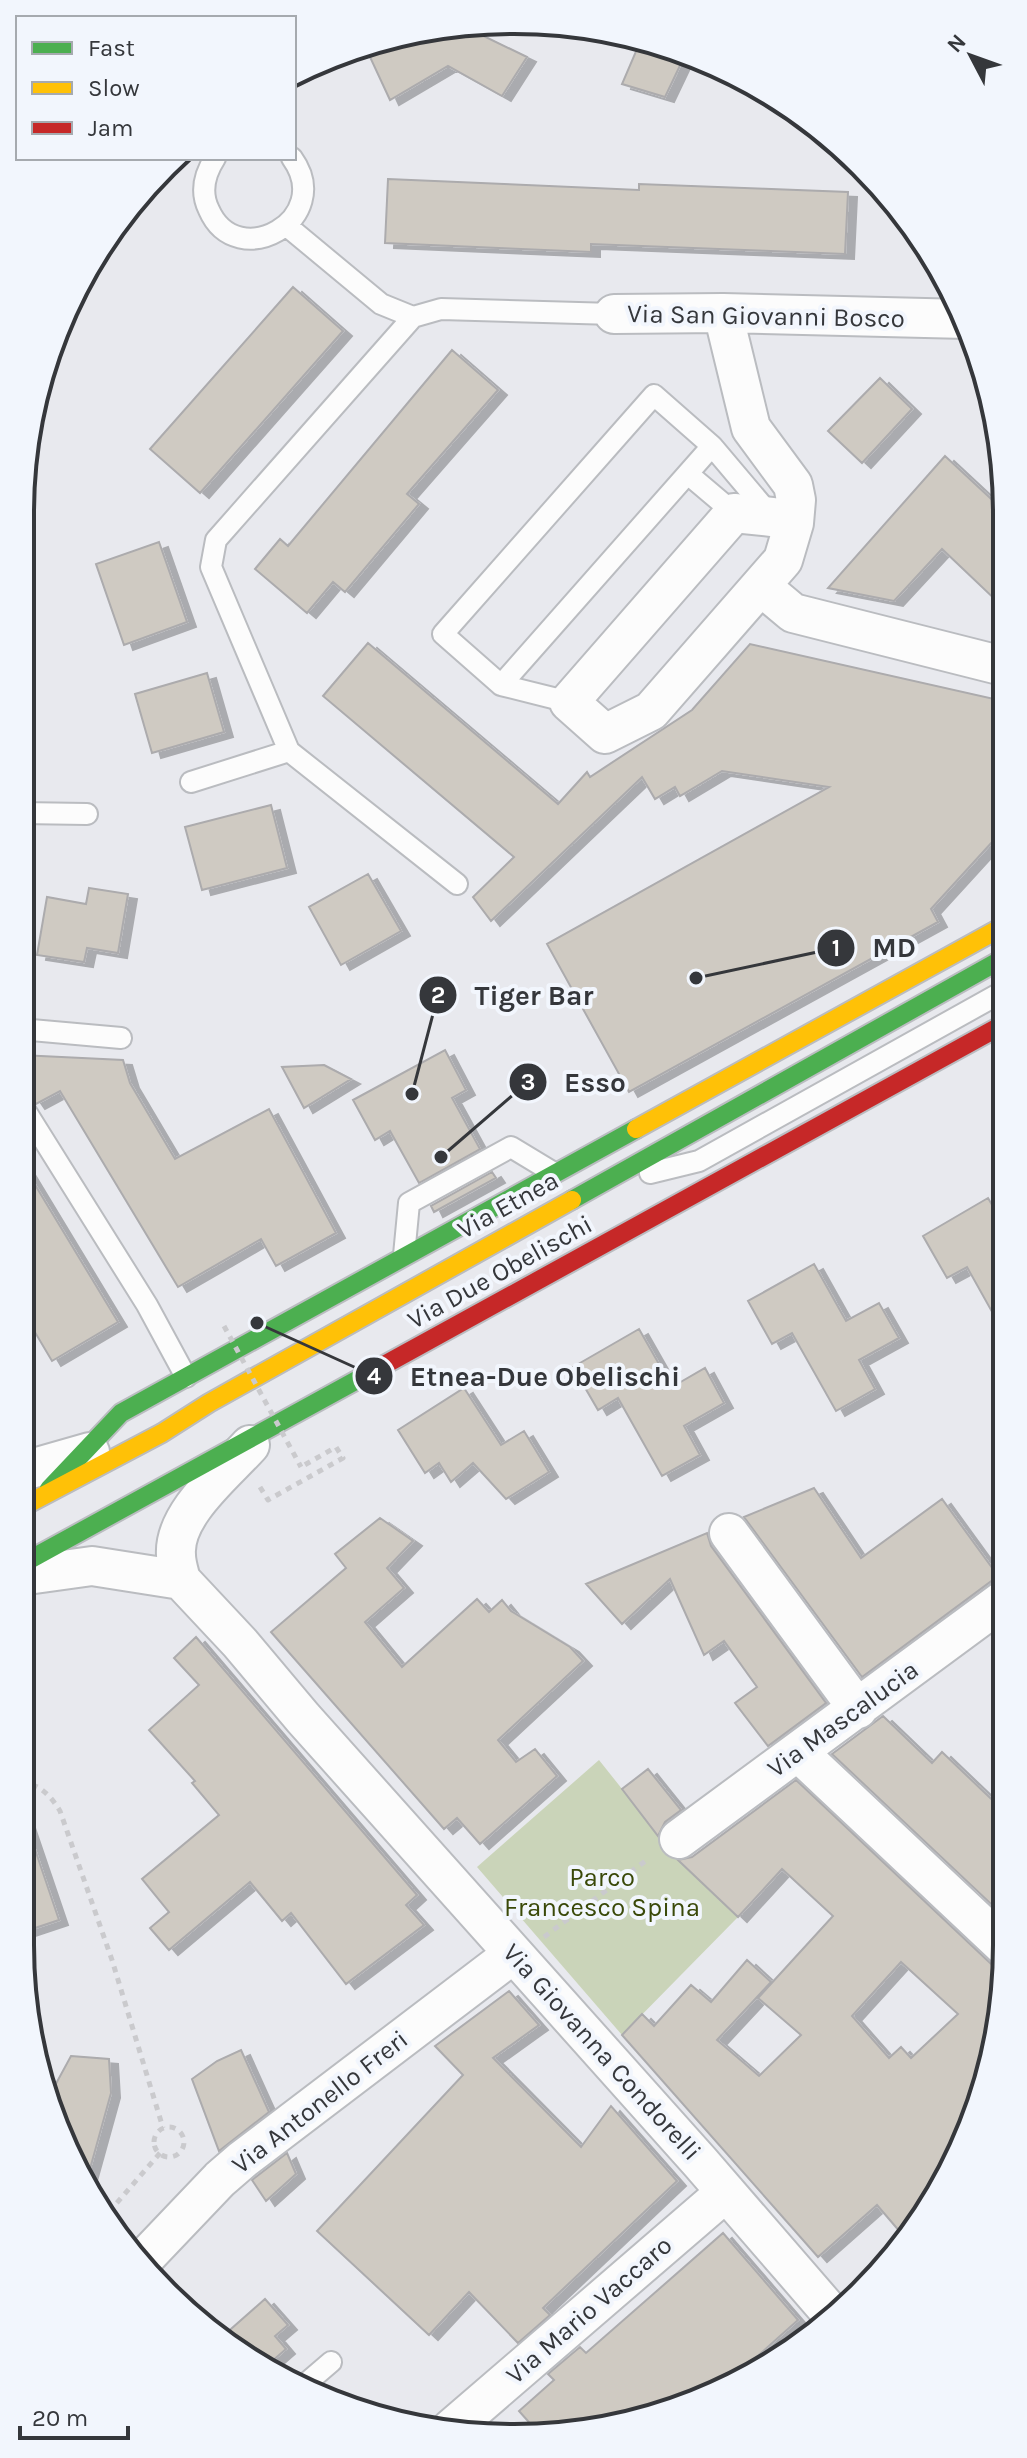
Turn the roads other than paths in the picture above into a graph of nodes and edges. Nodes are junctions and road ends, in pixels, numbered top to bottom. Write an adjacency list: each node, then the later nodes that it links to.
1 (214, 160): 3 (lane)
2 (293, 160): 3 (lane)
3 (287, 226): 6 (lane)
4 (723, 313): 5 (street, Via San Giovanni Bosco); 7 (street, Via San Giovanni Bosco); 11 (street)
5 (614, 314): 6 (lane)
6 (413, 317): 16 (lane)
7 (952, 319)
8 (712, 446): 9 (lane); 11 (lane); 14 (lane)
9 (688, 474): 10 (lane); 14 (lane)
10 (734, 513): 11 (street); 15 (street)
11 (783, 520): 12 (street)
12 (762, 587): 13 (street); 15 (street)
13 (993, 666)
14 (501, 685): 15 (lane)
15 (569, 702)
16 (289, 751): 17 (lane); 20 (lane)
17 (191, 782)
18 (34, 813): 19 (lane)
19 (87, 814)
20 (457, 884)
21 (993, 932): 29 (main road)
22 (993, 964): 30 (main road, Via Etnea)
23 (993, 997): 28 (lane)
24 (34, 1030): 26 (lane)
25 (993, 1030): 31 (main road, Via Due Obelischi)
26 (121, 1038)
27 (34, 1124): 33 (lane)
28 (699, 1161): 30 (lane); 31 (lane)
29 (554, 1173): 32 (main road); 32 (lane)
30 (595, 1187): 32 (main road, Via Etnea)
31 (629, 1231): 34 (main road, Via Due Obelischi)
32 (412, 1269): 33 (main road); 35 (main road, Via Etnea)
33 (186, 1377): 36 (main road)
34 (262, 1432): 40 (main road, Via Due Obelischi); 42 (street)
35 (162, 1433): 36 (street); 37 (main road, Via Etnea)
36 (81, 1455): 38 (street)
37 (34, 1484)
38 (34, 1484)
39 (729, 1533): 44 (street)
40 (34, 1557)
41 (34, 1574): 42 (street)
42 (181, 1580): 48 (street, Via Giovanna Condorelli)
43 (993, 1608): 44 (street, Via Mascalucia)
44 (858, 1709): 45 (street, Via Mascalucia)
45 (798, 1752): 46 (street, Via Mascalucia); 47 (street)
46 (679, 1839)
47 (993, 1936)
48 (524, 1949): 49 (street, Via Giovanna Condorelli); 50 (street, Via Antonello Freri)
49 (726, 2192): 51 (street, Via Giovanna Condorelli); 54 (street, Via Mario Vaccaro)
50 (148, 2255)
51 (826, 2308)
52 (331, 2362): 53 (lane)
53 (311, 2379)
54 (460, 2421)

